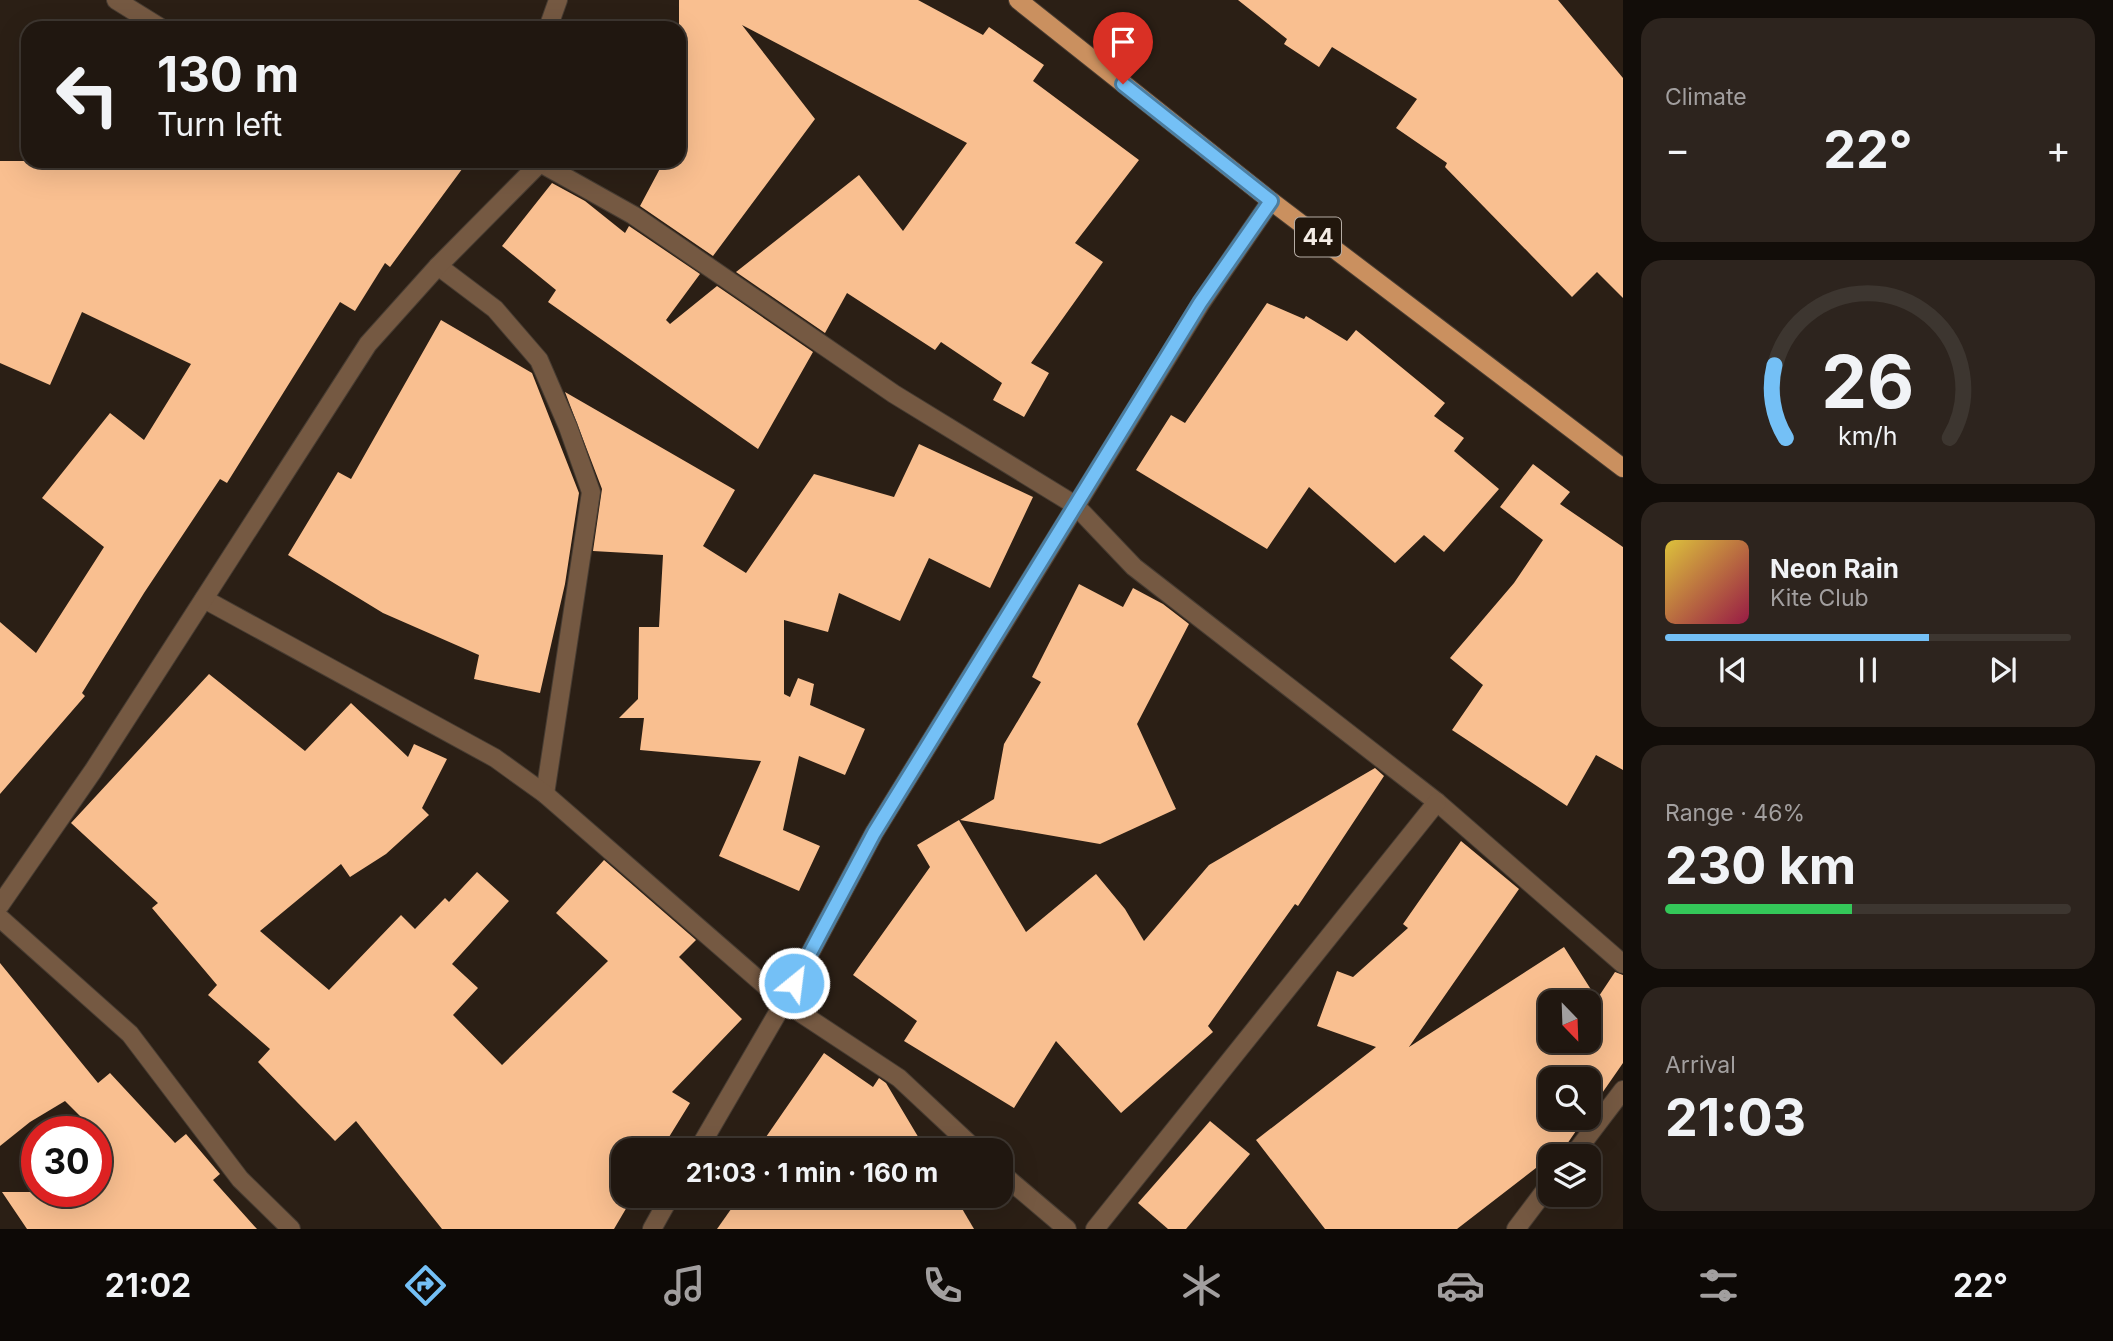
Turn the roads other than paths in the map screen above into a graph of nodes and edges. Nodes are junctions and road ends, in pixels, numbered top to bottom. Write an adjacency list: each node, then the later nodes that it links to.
1 (116, 0): 4 (street)
2 (558, 0): 5 (street)
3 (1017, 0): 8 (main road, 44)
4 (149, 21)
5 (550, 21)
6 (536, 168): 9 (street)
7 (552, 168): 11 (street)
8 (1271, 201): 10 (main road, 44); 11 (street)
9 (438, 265): 12 (street); 13 (street)
10 (1623, 468)
11 (1075, 505): 14 (street); 18 (street)
12 (204, 600): 13 (street); 15 (street)
13 (545, 794): 18 (street)
14 (1437, 802): 17 (street); 29 (street)
15 (0, 905)
16 (0, 918): 26 (street)
17 (1623, 964)
18 (784, 1002): 20 (street); 21 (street)
19 (1623, 1090): 22 (street)
20 (705, 1138)
21 (962, 1138)
22 (1582, 1144)
23 (1013, 1183): 28 (street)
24 (1538, 1200): 30 (street)
25 (664, 1208): 27 (street)
26 (291, 1229)
27 (652, 1229)
28 (1067, 1229)
29 (1095, 1229)
30 (1516, 1229)

